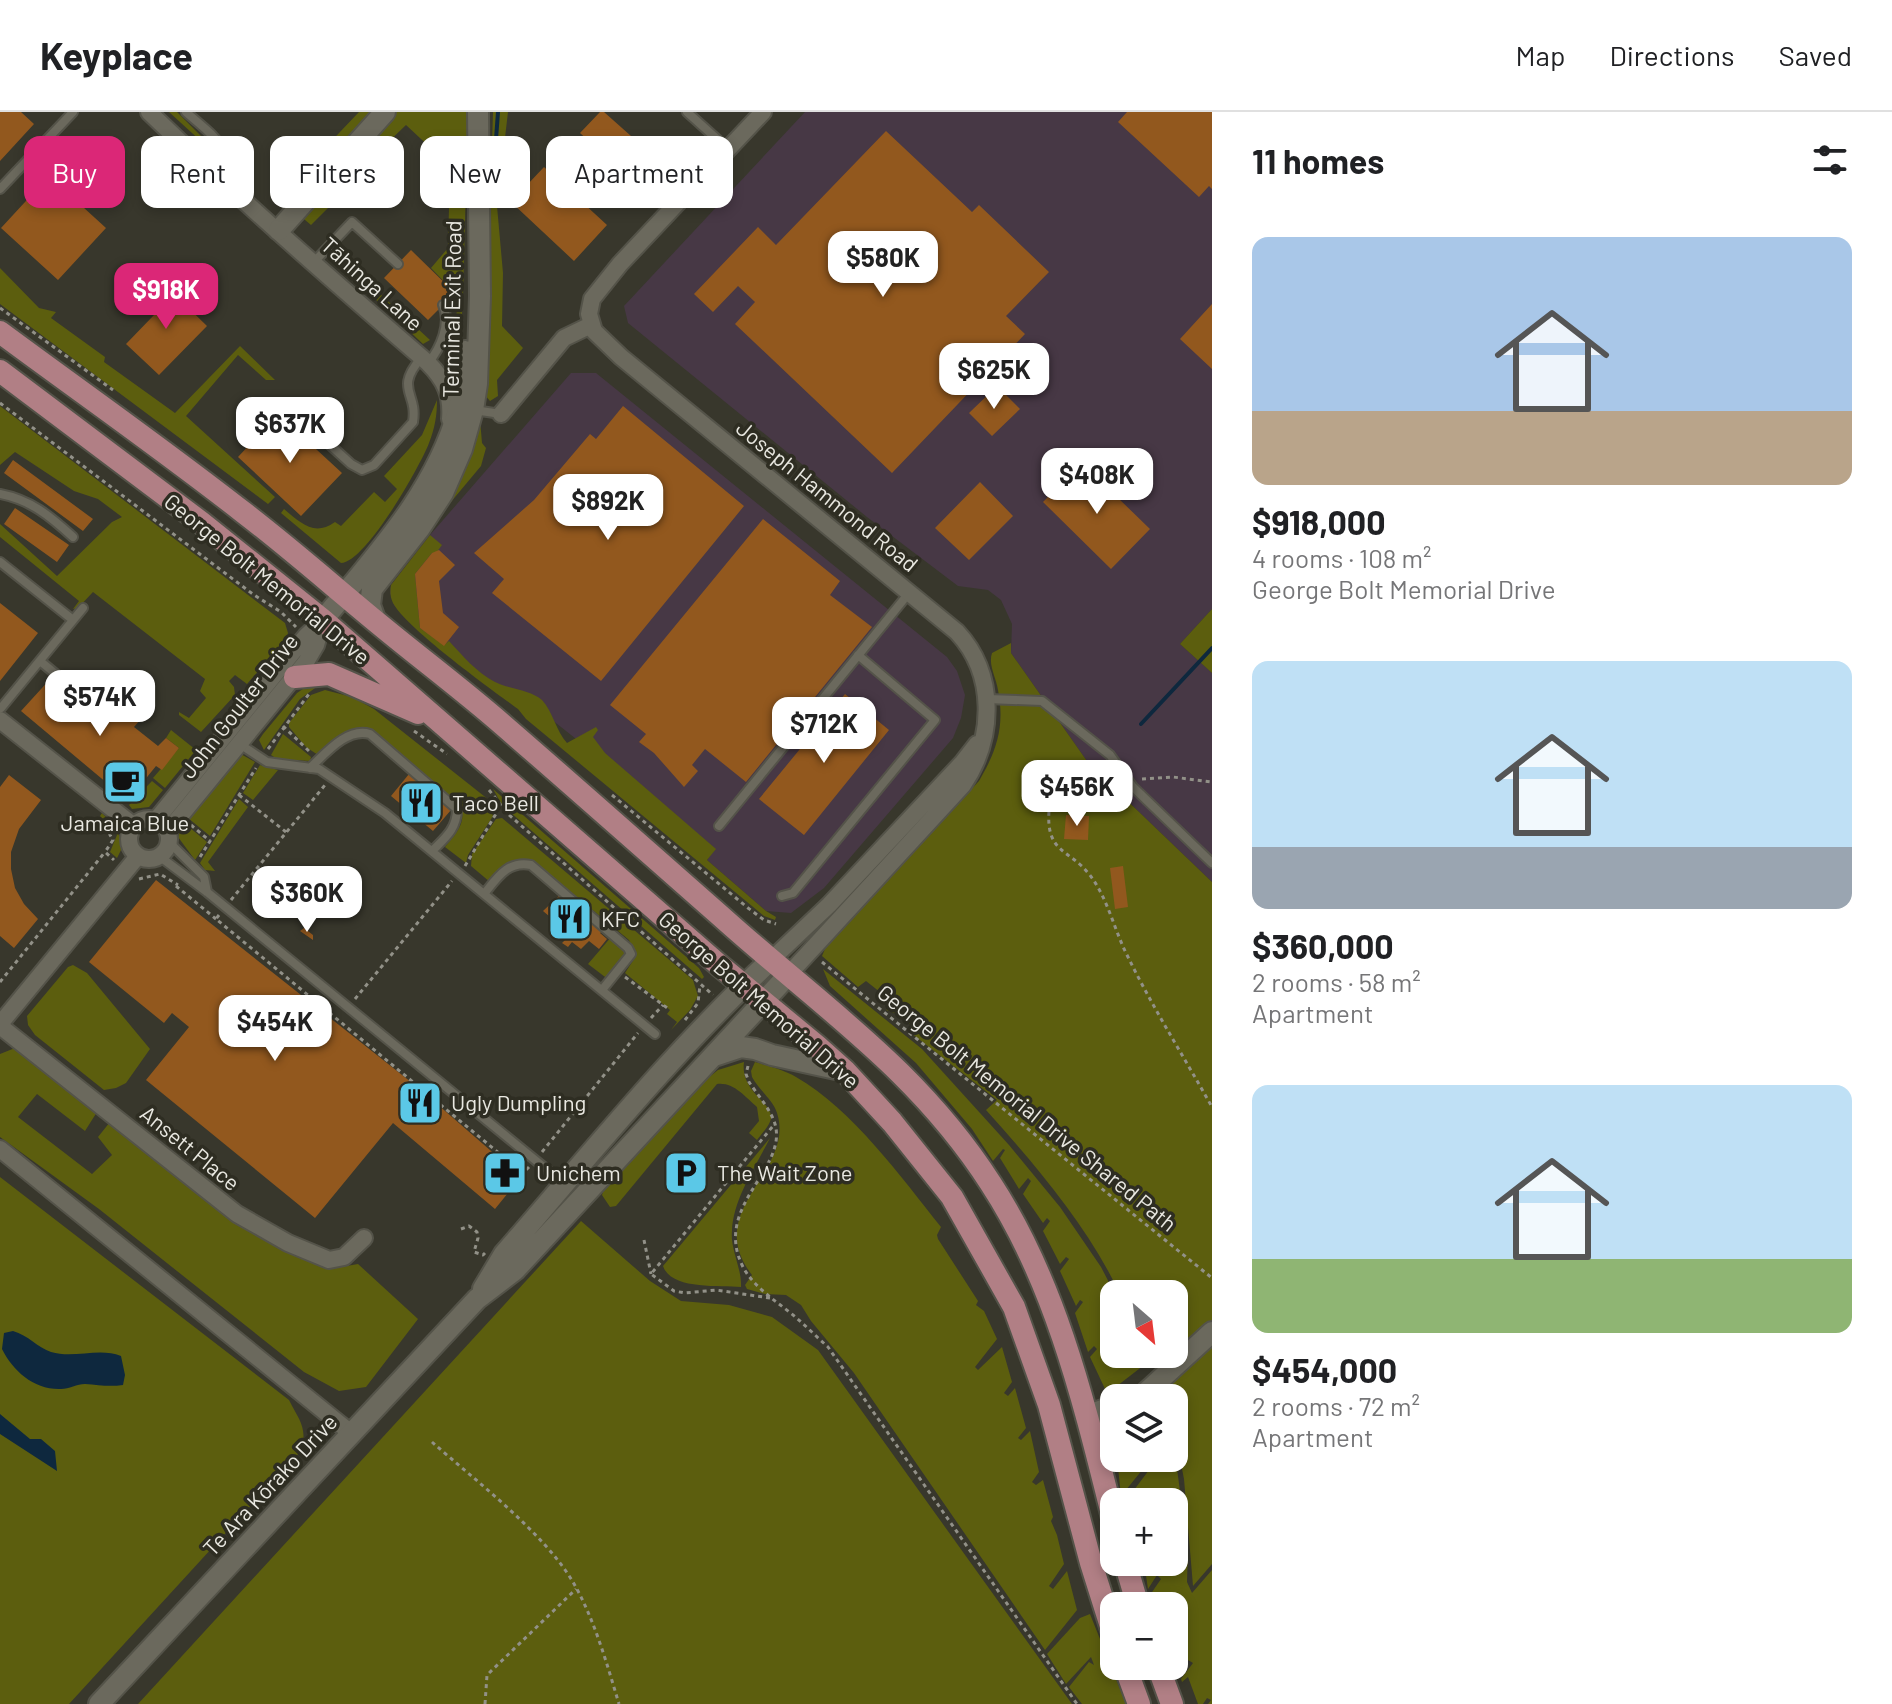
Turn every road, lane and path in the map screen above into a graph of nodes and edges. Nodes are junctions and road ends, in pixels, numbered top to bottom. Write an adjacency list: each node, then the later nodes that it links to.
1 (73, 112): 13 (lane)
2 (149, 112): 8 (street, Tāhinga Lane)
3 (186, 112): 9 (lane)
4 (385, 112): 18 (street)
5 (478, 112): 10 (street, Terminal Exit Road)
6 (687, 112): 11 (lane)
7 (763, 112): 12 (street)
8 (174, 136)
9 (213, 136)
10 (478, 136)
11 (714, 136)
12 (733, 144)
13 (0, 189)
14 (253, 208): 18 (street, Tāhinga Lane)
15 (478, 208): 28 (street, Terminal Exit Road)
16 (478, 208): 30 (street, Terminal Exit Road)
17 (674, 208): 22 (street)
18 (279, 230): 19 (street, Tāhinga Lane)
19 (314, 262): 20 (lane); 24 (street, Tāhinga Lane)
20 (398, 264)
21 (443, 305): 24 (lane)
22 (591, 325): 29 (street); 34 (street, Joseph Hammond Road)
23 (0, 332): 35 (main road, George Bolt Memorial Drive)
24 (425, 360): 27 (lane); 30 (street, Tāhinga Lane)
25 (0, 371): 38 (main road, George Bolt Memorial Drive)
26 (0, 403): 40 (path)
27 (285, 404)
28 (473, 410): 29 (lane); 39 (street, Terminal Exit Road)
29 (501, 414)
30 (445, 445): 35 (street, Terminal Exit Road)
31 (0, 494): 32 (lane)
32 (73, 537)
33 (0, 562): 37 (lane)
34 (909, 592): 41 (lane); 44 (street, Joseph Hammond Road)
35 (345, 593): 38 (street, Terminal Exit Road); 39 (main road, George Bolt Memorial Drive)
36 (83, 608): 37 (lane)
37 (73, 620): 42 (lane)
38 (323, 620): 40 (street, John Goulter Drive); 43 (street, John Goulter Drive); 47 (main road, George Bolt Memorial Drive)
39 (376, 622): 79 (main road, George Bolt Memorial Drive)
40 (306, 636): 61 (street, John Goulter Drive)
41 (858, 655): 60 (lane); 74 (lane)
42 (40, 661): 45 (lane); 46 (lane)
43 (302, 685): 47 (main road); 49 (street, John Goulter Drive); 50 (path)
44 (987, 699): 48 (street, Joseph Hammond Road); 53 (lane)
45 (97, 708)
46 (1, 714): 59 (street)
47 (441, 723): 84 (main road, George Bolt Memorial Drive)
48 (985, 728): 79 (street, Joseph Hammond Road); 81 (street, Joseph Hammond Road)
49 (238, 743): 50 (lane); 61 (street, John Goulter Drive)
50 (262, 759): 51 (lane); 56 (path)
51 (310, 768): 52 (lane); 64 (lane)
52 (331, 777): 62 (path); 64 (lane)
53 (1128, 780): 54 (path); 68 (lane); 95 (path)
54 (1212, 782)
55 (484, 783): 57 (path)
56 (239, 795): 62 (path); 63 (path)
57 (496, 802): 70 (path); 83 (path)
58 (184, 818): 63 (path)
59 (134, 826): 61 (street); 66 (street)
60 (719, 826)
61 (164, 831): 67 (street); 69 (lane)
62 (286, 832): 75 (path)
63 (210, 841): 69 (path)
64 (432, 851): 70 (lane)
65 (105, 852): 82 (path)
66 (138, 856): 67 (street); 89 (street)
67 (159, 856): 72 (lane)
68 (1212, 863)
69 (194, 867): 72 (lane)
70 (459, 873): 73 (lane); 88 (path)
71 (176, 886): 77 (path)
72 (207, 892): 75 (lane)
73 (484, 894): 85 (lane); 85 (lane)
74 (782, 896)
75 (225, 907): 77 (path); 88 (lane)
76 (748, 908): 78 (path)
77 (216, 919): 98 (path)
78 (776, 924)
79 (771, 960): 81 (main road, George Bolt Memorial Drive); 84 (street, Te Ara Kōrako Drive)
80 (822, 962): 103 (path, George Bolt Memorial Drive Shared Path)
81 (789, 974): 86 (street, Te Ara Kōrako Drive); 111 (main road, George Bolt Memorial Drive)
82 (0, 982)
83 (702, 985)
84 (744, 985): 86 (main road, George Bolt Memorial Drive); 105 (street, Te Ara Kōrako Drive)
85 (602, 990): 90 (lane)
86 (765, 1001): 92 (street, Te Ara Kōrako Drive); 94 (main road, George Bolt Memorial Drive)
87 (663, 1005): 90 (path)
88 (348, 1008): 98 (lane)
89 (0, 1025): 100 (street, Ansett Place)
90 (645, 1025): 91 (lane); 98 (path)
91 (655, 1034)
92 (706, 1061): 94 (street); 105 (street, Te Ara Kōrako Drive)
93 (750, 1061): 96 (path)
94 (845, 1071): 118 (main road, George Bolt Memorial Drive)
95 (1212, 1107)
96 (775, 1124): 102 (path); 104 (path)
97 (0, 1149): 112 (street)
98 (535, 1161): 99 (lane)
99 (556, 1177)
100 (364, 1238)
101 (644, 1240): 102 (path)
102 (651, 1274): 104 (path)
103 (1212, 1278)
104 (770, 1298): 124 (path)
105 (477, 1299): 112 (street, Te Ara Kōrako Drive)
106 (1212, 1332): 107 (street)
107 (1157, 1380): 108 (street); 109 (street)
108 (1151, 1384)
109 (1153, 1384)
110 (1100, 1411): 111 (street)
111 (1086, 1416): 115 (main road, George Bolt Memorial Drive)
112 (351, 1433): 121 (street, Te Ara Kōrako Drive)
113 (432, 1442): 117 (path)
114 (1100, 1445): 115 (street)
115 (1096, 1450): 116 (main road, George Bolt Memorial Drive)
116 (1106, 1488)
117 (576, 1589): 122 (path); 123 (path)
118 (1100, 1592)
119 (1130, 1680): 125 (main road)
120 (1163, 1680): 126 (main road)
121 (99, 1704)
122 (485, 1704)
123 (619, 1704)
124 (1077, 1704)
125 (1139, 1704)
126 (1172, 1704)

